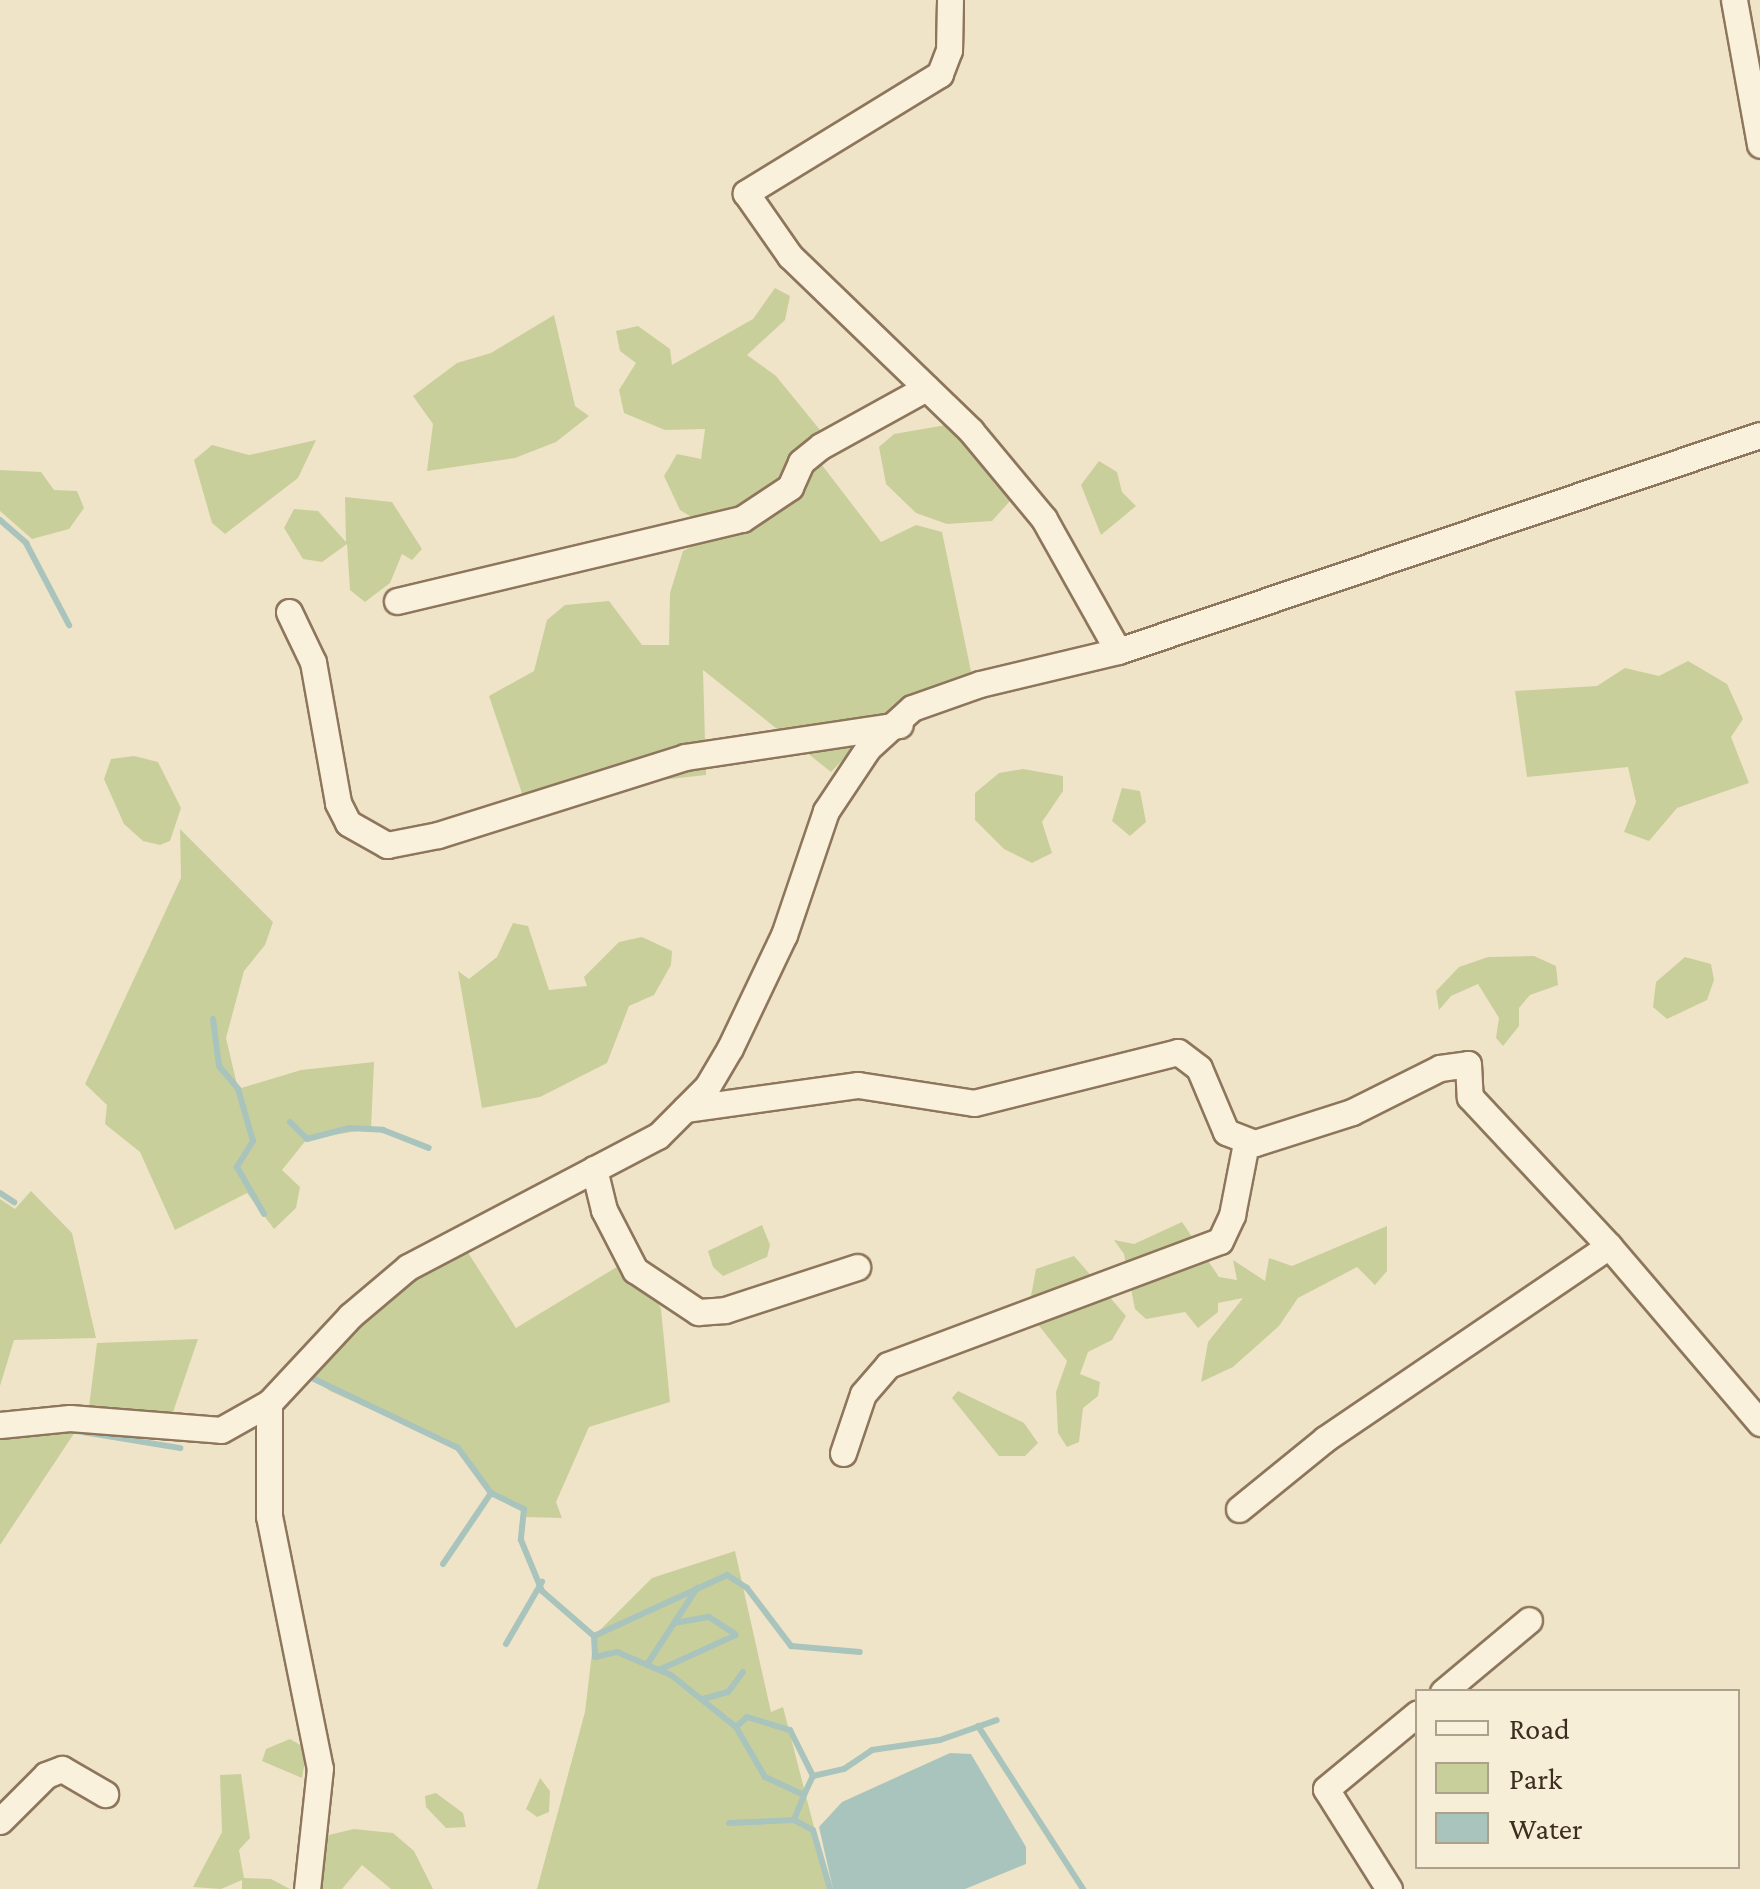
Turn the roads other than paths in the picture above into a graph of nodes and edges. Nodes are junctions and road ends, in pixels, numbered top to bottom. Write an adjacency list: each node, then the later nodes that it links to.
1 (950, 0): 4 (street)
2 (1734, 0): 3 (street)
3 (1760, 145)
4 (926, 388): 6 (street); 8 (street)
5 (1760, 435): 8 (street)
6 (396, 602)
7 (289, 612): 9 (street)
8 (1118, 651): 9 (street)
9 (900, 725): 10 (street)
10 (685, 1109): 11 (street); 12 (street)
11 (1246, 1143): 13 (street); 19 (street)
12 (594, 1168): 14 (street); 16 (street)
13 (1609, 1246): 15 (street); 20 (street)
14 (857, 1267)
15 (1751, 1395): 17 (street)
16 (269, 1403): 18 (street); 26 (street)
17 (1760, 1423)
18 (0, 1426)
19 (843, 1453)
20 (1239, 1508)
21 (1530, 1620): 22 (street)
22 (1447, 1689)
23 (1415, 1715): 27 (street)
24 (106, 1794): 25 (street)
25 (0, 1821)
26 (308, 1889)
27 (1389, 1889)

